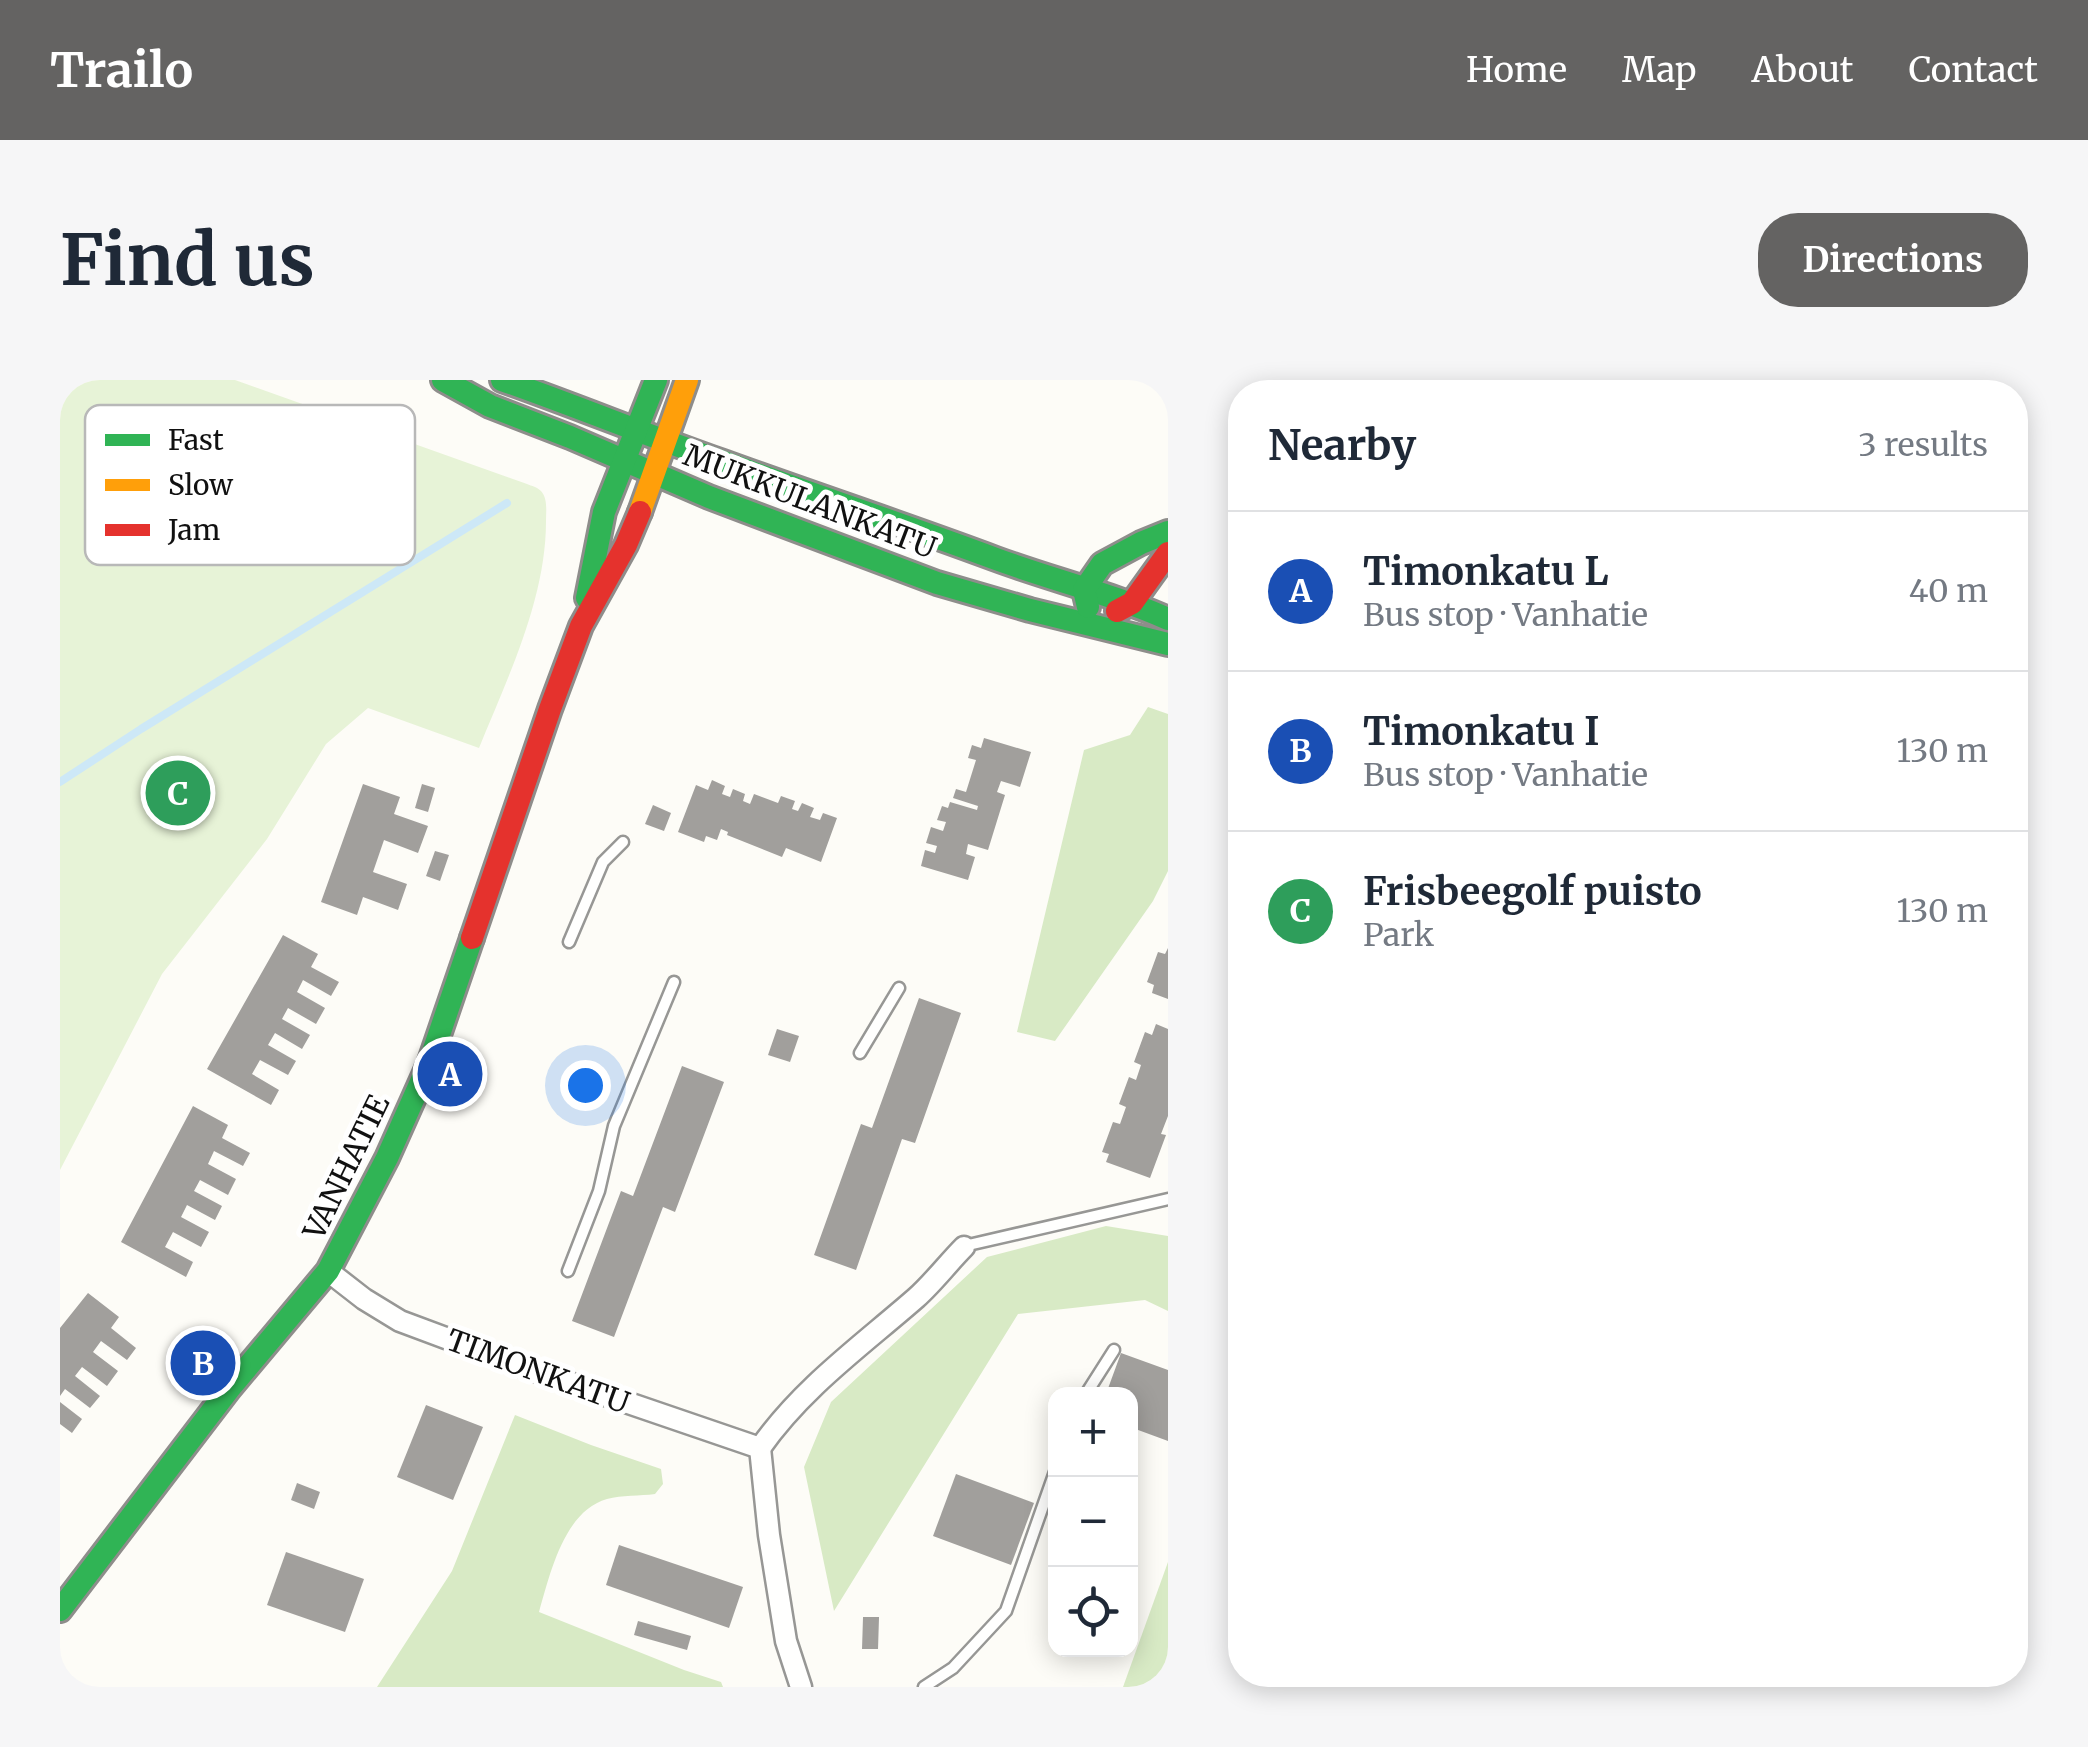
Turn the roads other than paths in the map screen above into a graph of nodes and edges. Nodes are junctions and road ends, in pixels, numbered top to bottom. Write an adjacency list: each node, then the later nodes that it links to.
1 (443, 380): 7 (street, MUKKULANKATU)
2 (502, 380): 5 (street, MUKKULANKATU)
3 (656, 380): 5 (street, VANHATIE)
4 (687, 380): 6 (street, VANHATIE)
5 (636, 429): 6 (street, MUKKULANKATU); 7 (street, VANHATIE)
6 (667, 440): 8 (street, VANHATIE); 11 (street, MUKKULANKATU)
7 (624, 460): 8 (street, MUKKULANKATU); 15 (street, VANHATIE)
8 (654, 474): 14 (street, MUKKULANKATU); 15 (street, VANHATIE)
9 (1168, 532): 11 (street)
10 (1168, 553): 12 (street)
11 (1084, 590): 12 (street, MUKKULANKATU); 14 (street)
12 (1132, 603): 13 (street, MUKKULANKATU); 14 (street)
13 (1168, 619)
14 (1092, 624): 16 (street, MUKKULANKATU)
15 (581, 626): 24 (street, VANHATIE)
16 (1168, 644)
17 (623, 842): 18 (lane)
18 (569, 942)
19 (674, 982): 25 (lane)
20 (899, 988): 21 (lane)
21 (860, 1053)
22 (1168, 1199): 23 (lane)
23 (964, 1246): 28 (street)
24 (328, 1271): 28 (street, TIMONKATU); 30 (street, VANHATIE)
25 (568, 1271)
26 (1114, 1350): 27 (lane)
27 (1090, 1387)
28 (760, 1448): 31 (street)
29 (1053, 1477): 32 (lane)
30 (60, 1610)
31 (801, 1687)
32 (924, 1687)

